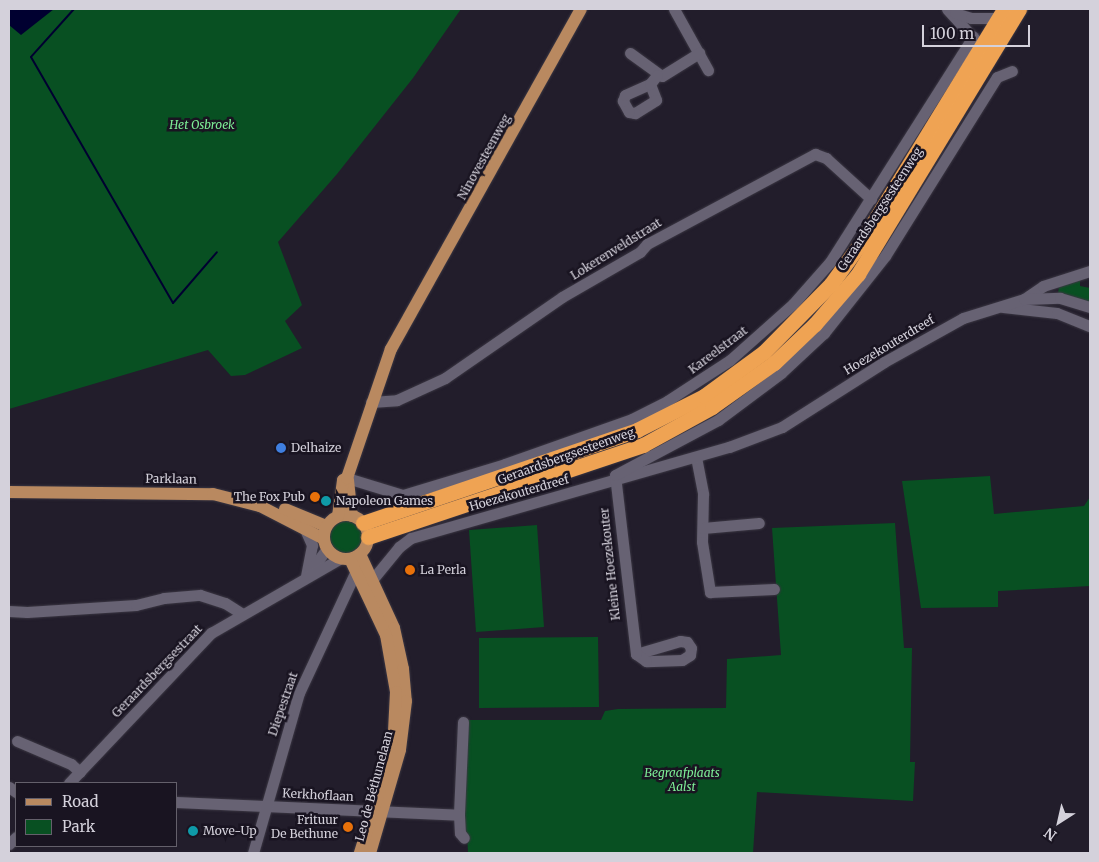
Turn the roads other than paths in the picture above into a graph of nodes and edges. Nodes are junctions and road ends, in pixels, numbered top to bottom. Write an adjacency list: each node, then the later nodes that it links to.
1 (581, 9): 18 (main road, Ninovesteenweg)
2 (674, 9): 9 (street)
3 (1019, 9): 6 (highway, Geraardsbergsesteenweg)
4 (1030, 9): 6 (highway)
5 (950, 11): 6 (street); 7 (street)
6 (1006, 15): 7 (highway, Geraardsbergsesteenweg); 20 (highway, Geraardsbergsesteenweg)
7 (977, 41): 12 (street, Kareelstraat); 27 (highway, Geraardsbergsesteenweg)
8 (630, 53): 9 (street)
9 (698, 53): 10 (street)
10 (708, 70)
11 (1012, 72): 19 (street, Hoezekouterdreef)
12 (871, 199): 18 (street, Lokerenveldstraat); 23 (street, Kareelstraat)
13 (1090, 271): 14 (street, Hoezekouterdreef)
14 (1024, 299): 15 (street, Hoezekouterdreef); 16 (street, Hoezekouterdreef)
15 (996, 307): 17 (street, Hoezekouterdreef); 21 (street, Hoezekouterdreef)
16 (1090, 307)
17 (1090, 326)
18 (371, 402): 23 (main road)
19 (682, 441): 20 (street); 21 (street); 22 (street, Hoezekouterdreef)
20 (643, 445): 31 (highway, Geraardsbergsesteenweg)
21 (693, 458): 22 (street, Hoezekouterdreef); 30 (street)
22 (616, 475): 36 (street, Hoezekouterdreef); 40 (street, Kleine Hoezekouter)
23 (347, 478): 26 (main road); 27 (main road)
24 (9, 484): 32 (main road, Parklaan)
25 (9, 492): 29 (main road, Parklaan)
26 (338, 516): 27 (main road); 32 (main road)
27 (357, 519): 31 (main road)
28 (759, 523): 30 (street)
29 (304, 527): 32 (main road, Parklaan); 35 (street)
30 (702, 528): 37 (street)
31 (368, 537): 33 (main road)
32 (326, 538): 33 (main road); 35 (street, Geraardsbergsestraat)
33 (350, 557): 34 (main road, Leo de Béthunelaan); 35 (street, Geraardsbergsestraat); 36 (main road, Leo de Béthunelaan)
34 (356, 571): 46 (street, Diepestraat); 47 (main road, Leo de Béthunelaan)
35 (304, 577): 39 (street, Geraardsbergsestraat)
36 (372, 580): 47 (main road, Leo de Béthunelaan)
37 (774, 589)
38 (9, 610): 39 (street)
39 (241, 613): 43 (street, Geraardsbergsestraat)
40 (636, 654)
41 (463, 722): 48 (street)
42 (17, 741): 43 (street)
43 (80, 772): 44 (street, Geraardsbergsestraat)
44 (70, 782)
45 (178, 802): 46 (street, Kerkhoflaan)
46 (265, 806): 47 (street, Kerkhoflaan); 50 (street, Diepestraat)
47 (378, 813): 48 (street, Kerkhoflaan); 51 (main road, Leo de Béthunelaan); 52 (main road, Leo de Béthunelaan)
48 (459, 815): 49 (street)
49 (464, 838)
50 (253, 853)
51 (360, 853)
52 (370, 853)

